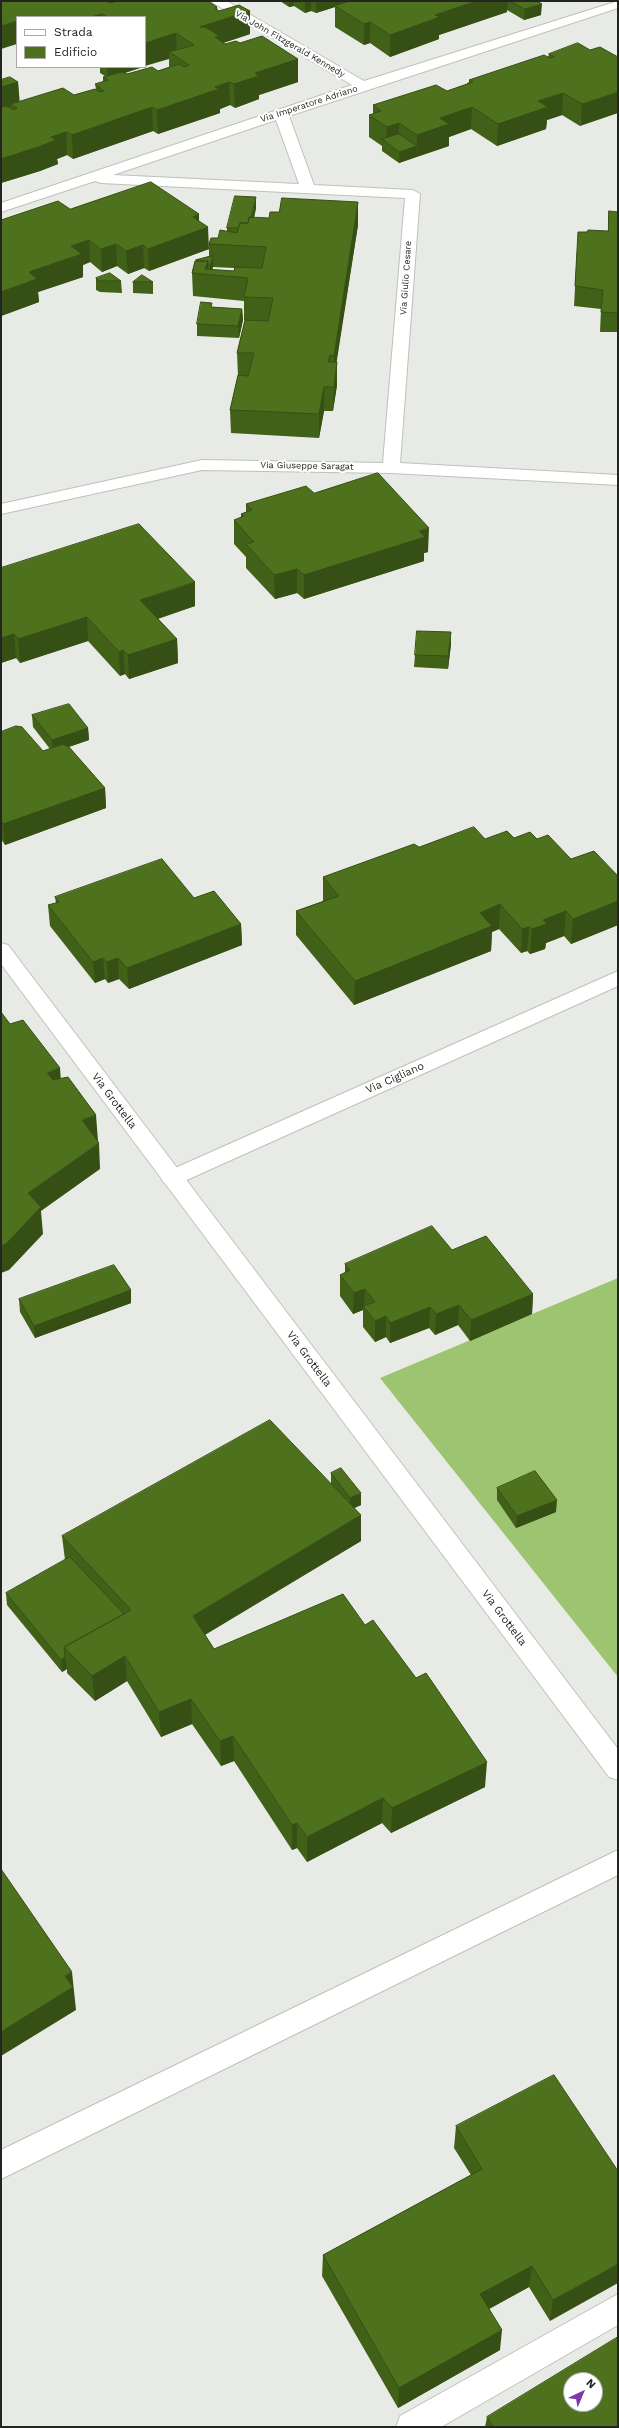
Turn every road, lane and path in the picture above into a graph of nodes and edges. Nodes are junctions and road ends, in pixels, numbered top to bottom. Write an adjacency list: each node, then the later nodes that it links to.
1 (216, 1): 3 (street, Via John Fitzgerald Kennedy)
2 (618, 4): 3 (street, Via Imperatore Adriano)
3 (363, 86): 4 (street, Via Imperatore Adriano)
4 (281, 114): 5 (street, Via Imperatore Adriano); 6 (street)
5 (88, 179): 6 (street, Via Giulio Cesare); 7 (street, Via Imperatore Adriano)
6 (308, 189): 8 (street, Via Giulio Cesare)
7 (1, 208)
8 (391, 468): 9 (street, Via Giuseppe Saragat); 10 (street, Via Giuseppe Saragat)
9 (618, 480)
10 (1, 509)
11 (1, 950): 13 (street, Via Grottella)
12 (618, 978): 13 (street, Via Cigliano)
13 (172, 1178): 14 (street, Via Grottella)
14 (618, 1769)
15 (618, 1862): 16 (street)
16 (1, 2165)
17 (618, 2309): 18 (street)
18 (411, 2427)

